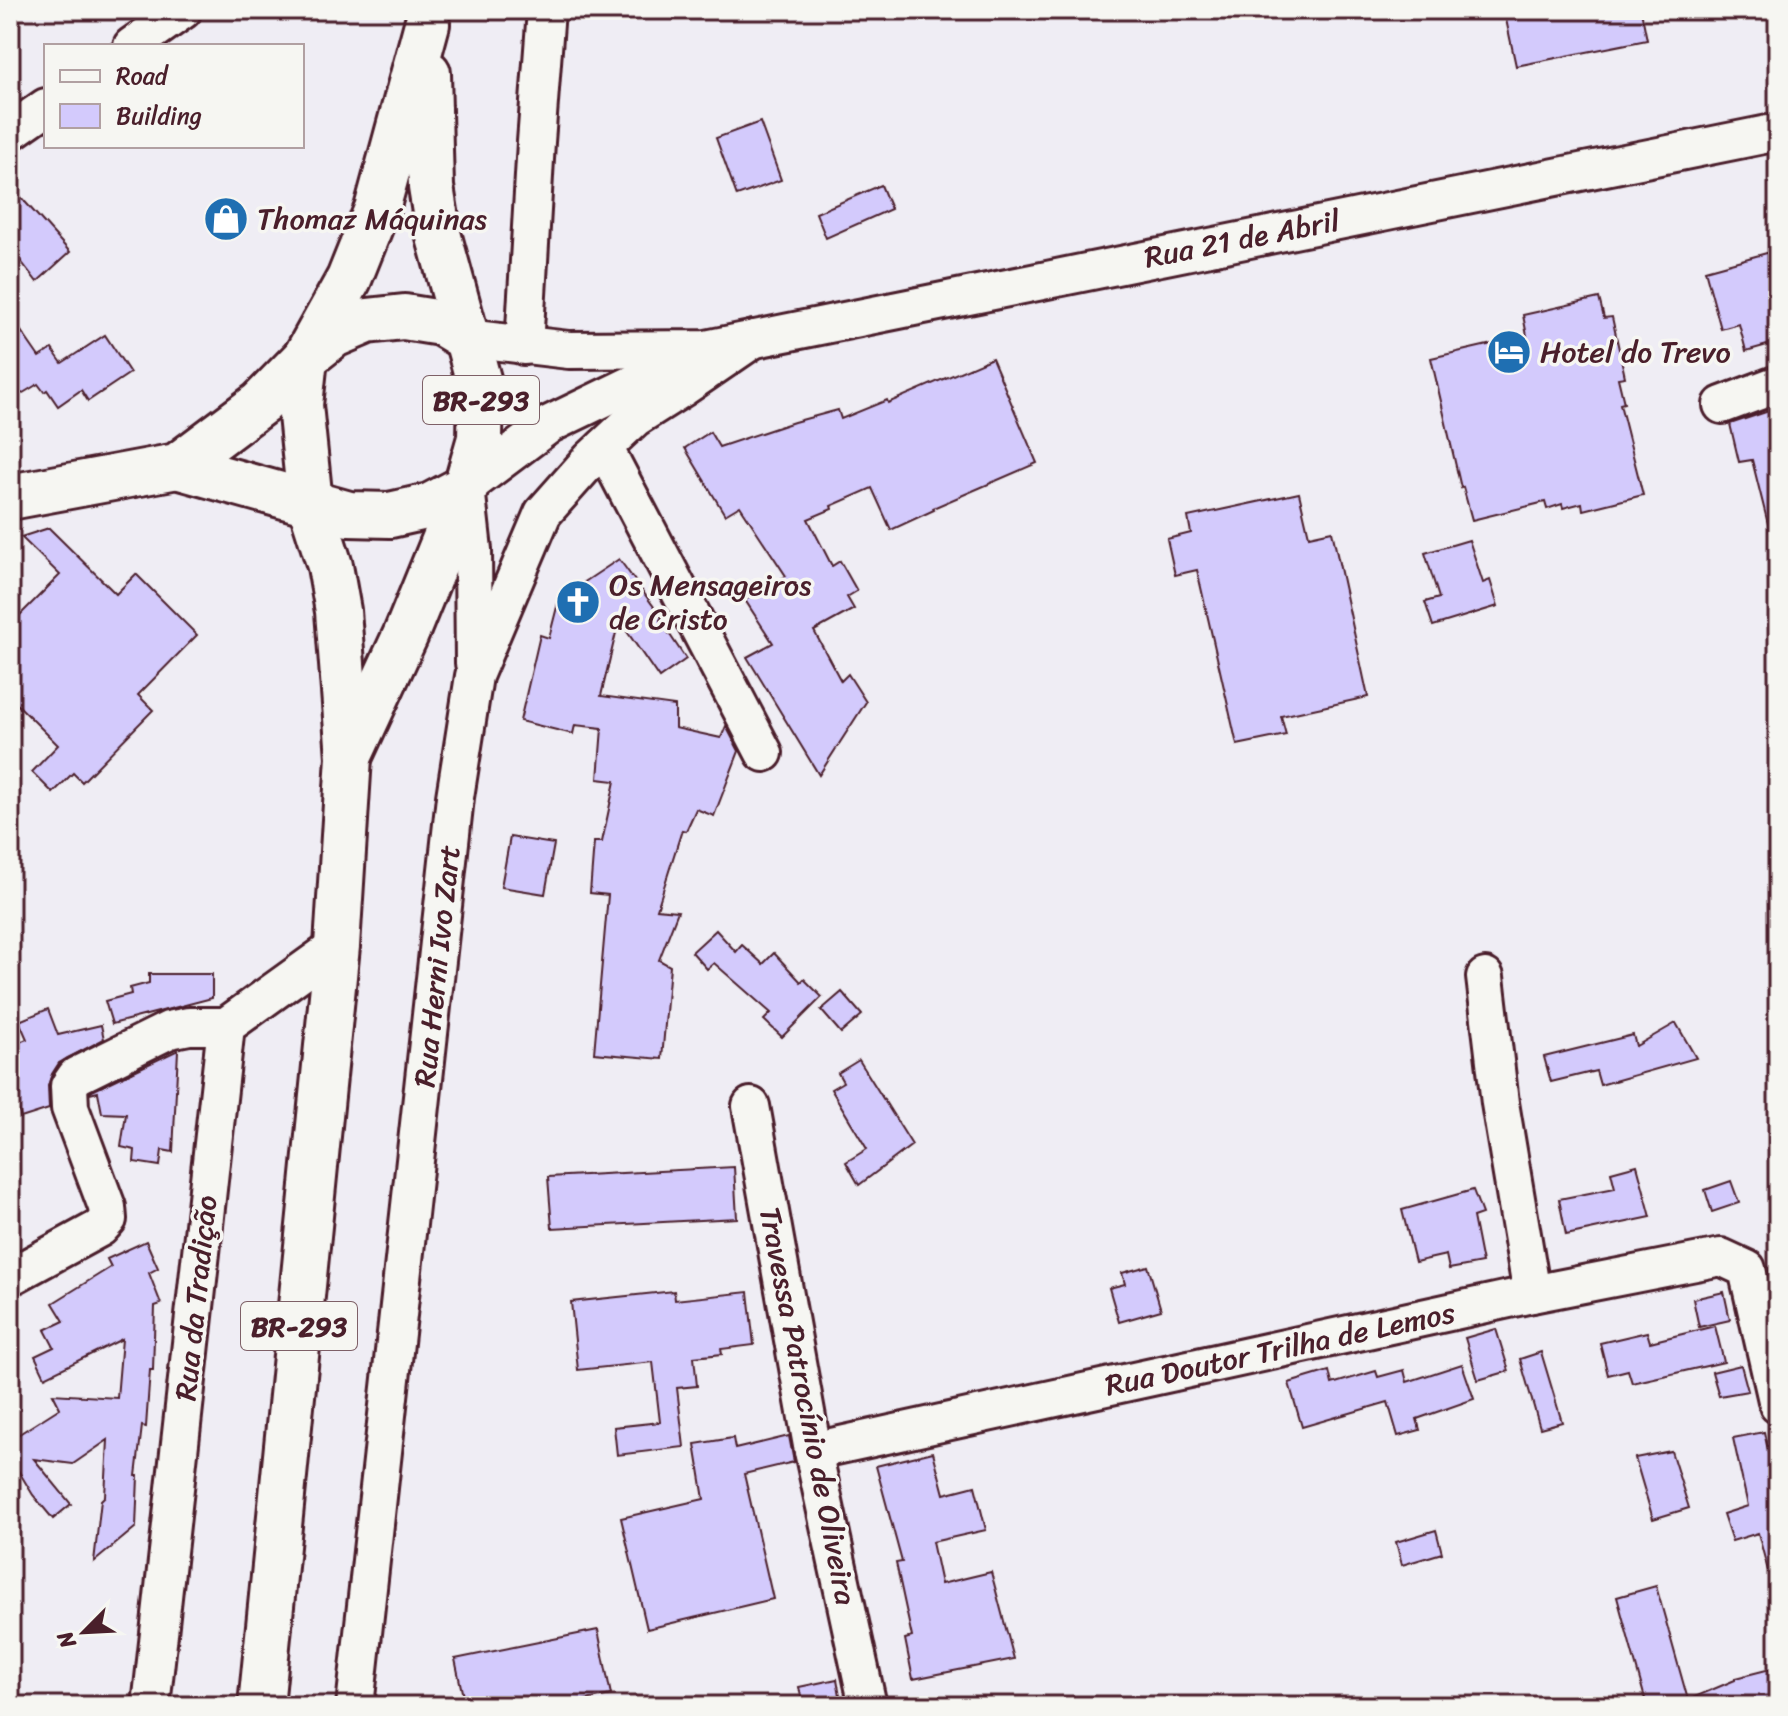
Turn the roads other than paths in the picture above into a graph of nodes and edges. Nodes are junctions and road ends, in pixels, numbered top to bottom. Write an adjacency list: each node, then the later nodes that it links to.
1 (183, 10): 4 (street)
2 (546, 10): 10 (street)
3 (428, 17): 8 (main road, BR-293); 12 (main road, BR-293)
4 (135, 44)
5 (44, 108): 6 (street)
6 (10, 132)
7 (1778, 132): 9 (street, Rua 21 de Abril)
8 (466, 338): 10 (street, Rua 21 de Abril); 12 (main road); 17 (main road, BR-293)
9 (754, 339): 11 (street, Rua 21 de Abril); 15 (street, Rua Herni Ivo Zart)
10 (524, 346): 11 (street, Rua 21 de Abril)
11 (706, 349): 17 (street, Rua 21 de Abril)
12 (305, 358): 16 (main road); 19 (main road, BR-293)
13 (1778, 384): 14 (street)
14 (1722, 405)
15 (604, 447): 20 (street, Rua Herni Ivo Zart); 21 (street)
16 (177, 466): 18 (main road); 19 (main road)
17 (466, 487): 19 (main road); 20 (street); 22 (main road, BR-293)
18 (10, 497)
19 (310, 503): 22 (main road, BR-293)
20 (474, 676): 33 (street, Rua Herni Ivo Zart)
21 (764, 753)
22 (349, 757): 23 (main road, BR-293)
23 (337, 946): 25 (street); 32 (main road, BR-293)
24 (1485, 977): 28 (street)
25 (226, 1026): 27 (street); 31 (street, Rua da Tradição)
26 (751, 1106): 30 (street, Travessa Patrocínio de Oliveira)
27 (10, 1277)
28 (1532, 1294): 29 (street, Rua Doutor Trilha de Lemos); 30 (street, Rua Doutor Trilha de Lemos)
29 (1778, 1405)
30 (813, 1451): 34 (street, Travessa Patrocínio de Oliveira)
31 (151, 1706)
32 (261, 1706)
33 (355, 1706)
34 (868, 1706)

